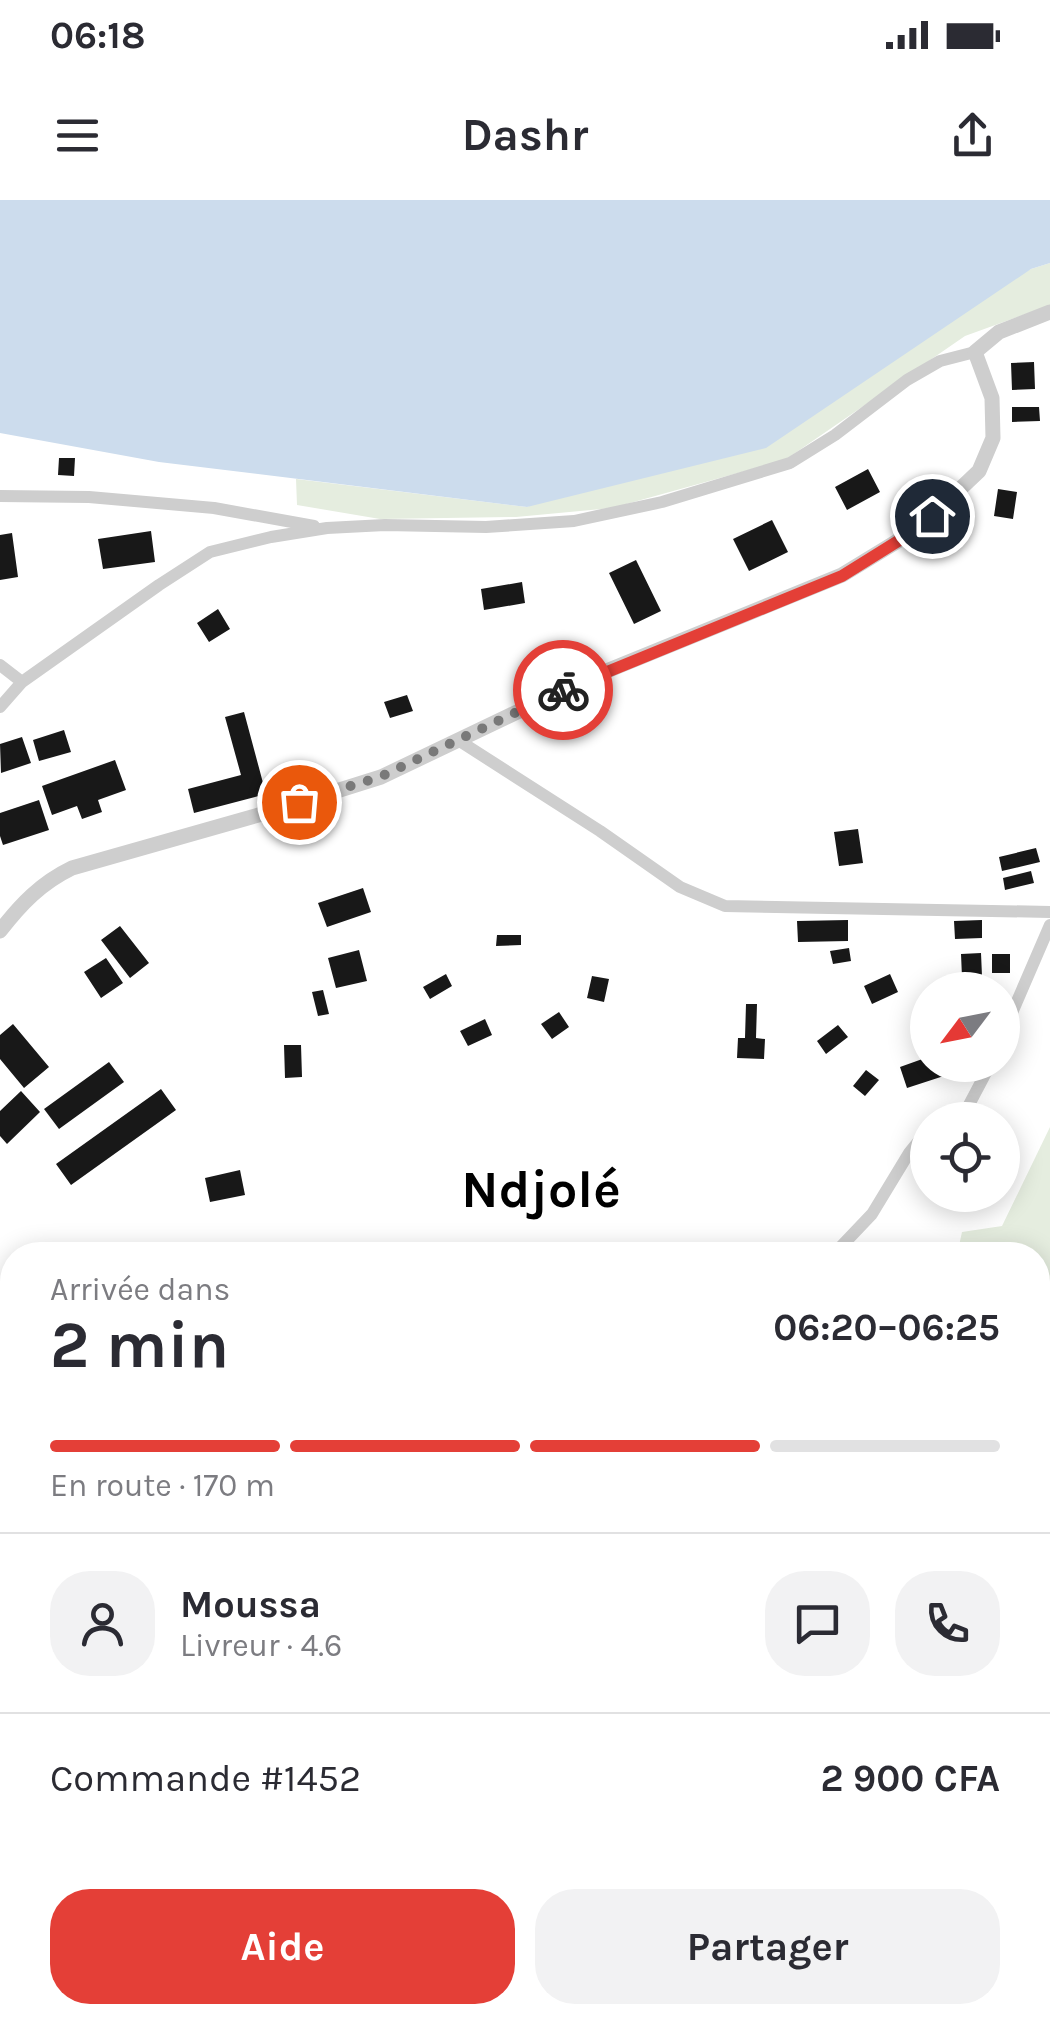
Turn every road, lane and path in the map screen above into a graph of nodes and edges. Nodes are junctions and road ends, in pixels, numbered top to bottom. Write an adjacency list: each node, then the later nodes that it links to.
1 (1050, 312): 2 (street)
2 (975, 352): 4 (street); 8 (street)
3 (0, 496): 4 (street)
4 (327, 528): 6 (street)
5 (0, 665): 6 (street)
6 (22, 682): 7 (street)
7 (0, 707)
8 (458, 740): 9 (street); 11 (street)
9 (1050, 912)
10 (1050, 925): 12 (street)
11 (0, 931)
12 (1020, 994)
13 (910, 1151): 14 (street)
14 (846, 1242)

